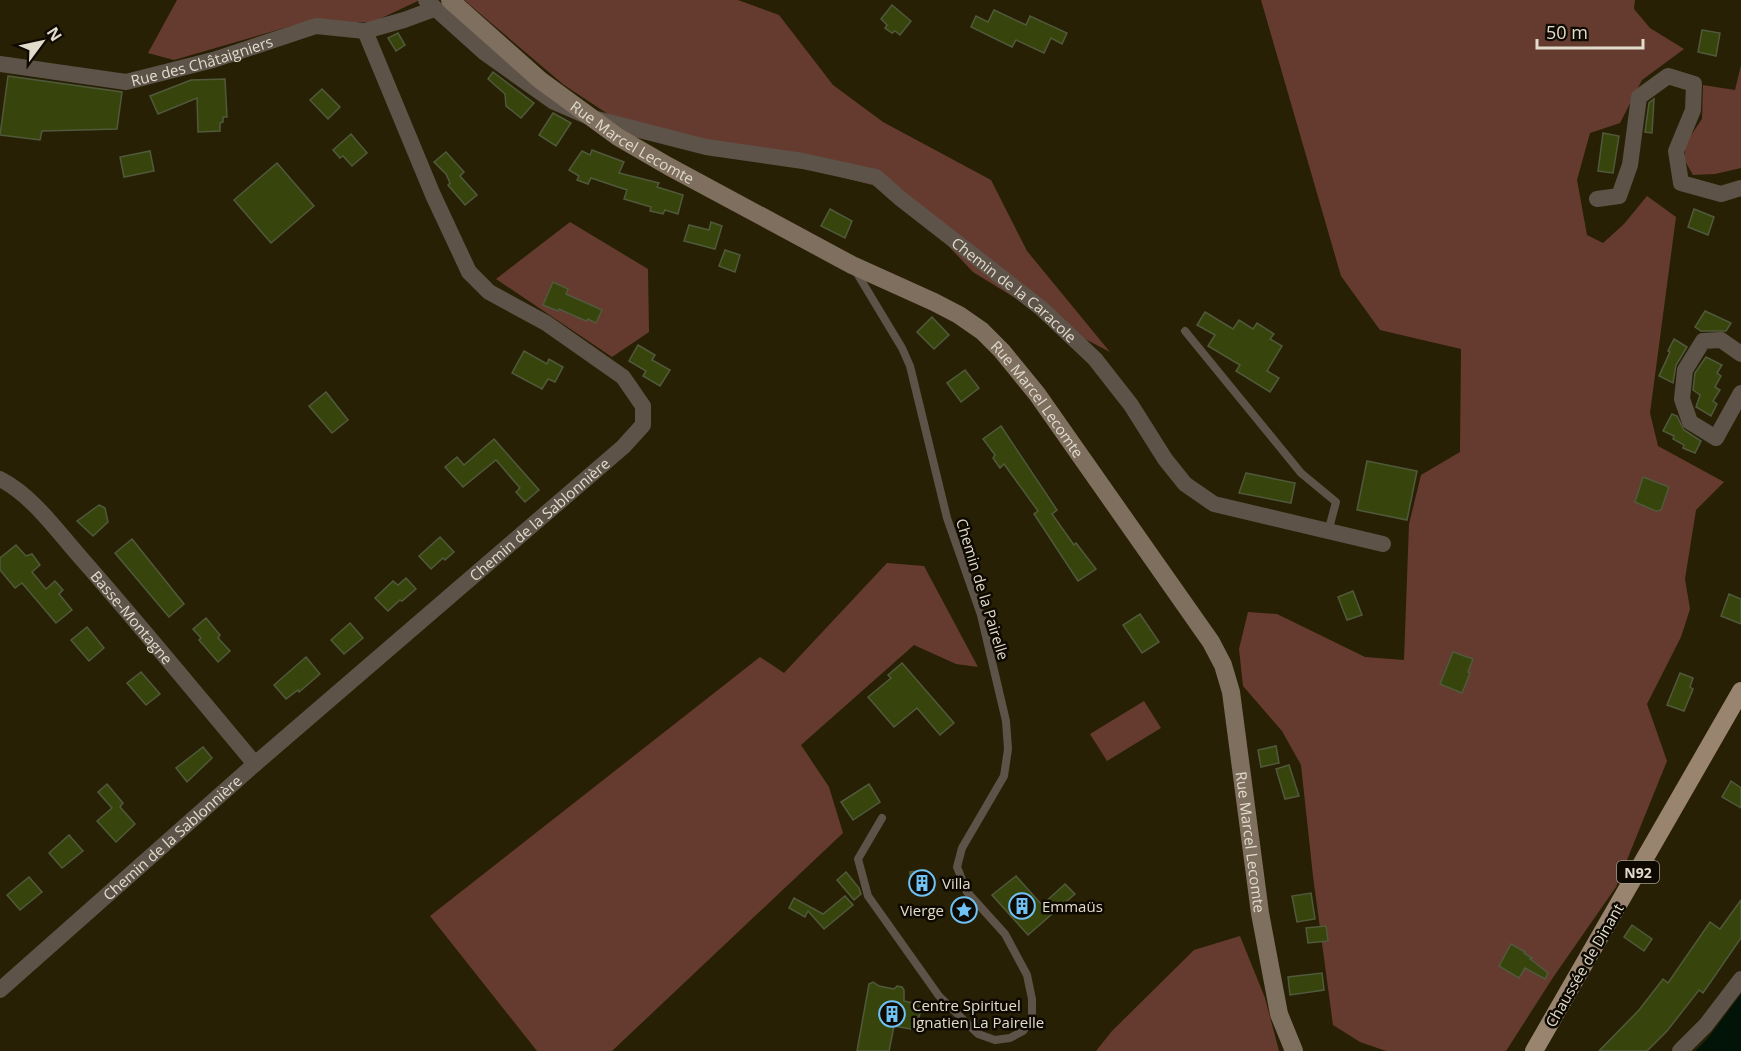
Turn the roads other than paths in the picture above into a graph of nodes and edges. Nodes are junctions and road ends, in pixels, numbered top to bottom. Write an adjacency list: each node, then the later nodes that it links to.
1 (450, 0): 5 (street, Rue Marcel Lecomte)
2 (430, 4): 3 (street); 5 (street, Chemin de la Caracole)
3 (365, 31): 4 (street, Rue des Châtaigniers); 16 (street, Chemin de la Sablonnière)
4 (0, 64)
5 (589, 117): 8 (street, Rue Marcel Lecomte); 13 (street, Chemin de la Caracole)
6 (1741, 188): 7 (street)
7 (1597, 199)
8 (852, 265): 17 (lane, Chemin de la Pairelle); 20 (street, Rue Marcel Lecomte)
9 (1185, 331): 13 (lane)
10 (1741, 354): 11 (street)
11 (1741, 393)
12 (0, 479): 16 (street, Basse-Montagne)
13 (1328, 532): 14 (street, Chemin de la Caracole)
14 (1383, 544)
15 (1741, 692): 21 (main road, Chaussée de Dinant / N92)
16 (255, 764): 19 (street, Chemin de la Sablonnière)
17 (882, 818)
18 (1741, 979): 22 (street)
19 (0, 990)
20 (1294, 1051)
21 (1534, 1051)
22 (1680, 1051)

